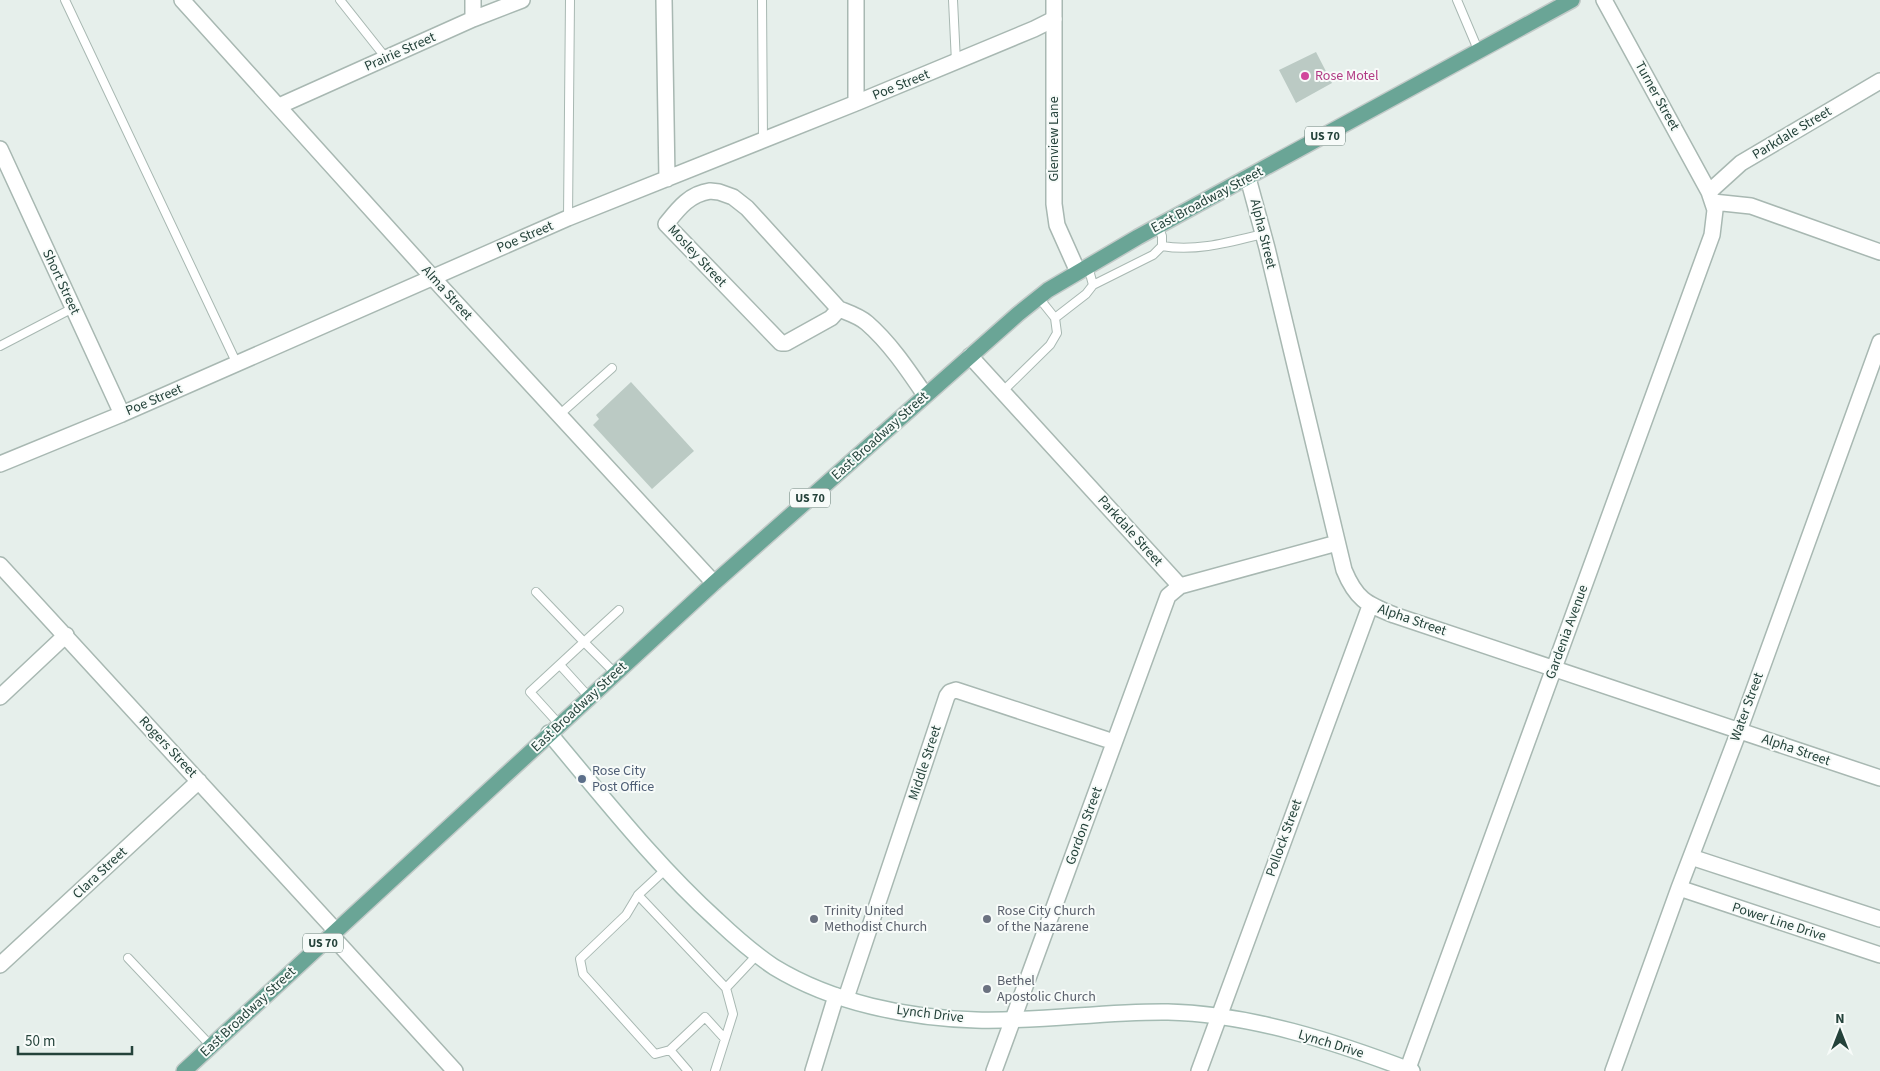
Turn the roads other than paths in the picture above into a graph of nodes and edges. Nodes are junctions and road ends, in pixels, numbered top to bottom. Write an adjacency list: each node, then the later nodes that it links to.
1 (65, 0): 43 (lane)
2 (182, 0): 22 (street, Alma Street)
3 (340, 0): 18 (lane)
4 (473, 0): 15 (street)
5 (522, 0): 15 (street, Prairie Street)
6 (570, 0): 28 (lane)
7 (664, 0): 26 (street)
8 (762, 0): 23 (lane)
9 (856, 0): 21 (street)
10 (953, 0): 19 (lane)
11 (1054, 0): 16 (street, Glenview Lane)
12 (1457, 0): 17 (lane)
13 (1604, 0): 27 (street, Turner Street)
14 (1569, 1): 17 (main road, East Broadway Street / US 70)
15 (472, 19): 18 (street, Prairie Street)
16 (1054, 19): 19 (street, Poe Street); 33 (street, Glenview Lane)
17 (1479, 52): 25 (main road, East Broadway Street / US 70)
18 (386, 58): 22 (street, Prairie Street)
19 (956, 62): 21 (street, Poe Street)
20 (1880, 81): 27 (street, Parkdale Street)
21 (856, 103): 23 (street, Poe Street)
22 (279, 106): 34 (street, Alma Street)
23 (763, 141): 26 (street, Poe Street)
24 (0, 149): 37 (street, Short Street)
25 (1248, 178): 29 (main road, East Broadway Street / US 70); 30 (street, Alpha Street)
26 (667, 179): 28 (street, Poe Street)
27 (1711, 197): 32 (street); 61 (street, Gardenia Avenue)
28 (568, 218): 34 (street, Poe Street)
29 (1158, 226): 31 (lane); 33 (main road, East Broadway Street / US 70)
30 (1263, 234): 31 (lane); 51 (street, Alpha Street)
31 (1162, 246): 35 (lane)
32 (1880, 252)
33 (1083, 269): 35 (lane); 36 (main road, East Broadway Street / US 70)
34 (433, 276): 43 (street, Poe Street); 49 (street, Alma Street)
35 (1093, 285): 39 (lane)
36 (1039, 298): 39 (lane); 42 (main road, East Broadway Street / US 70)
37 (73, 308): 41 (lane); 48 (street, Short Street)
38 (839, 309): 38 (street, Mosley Street); 47 (street, Mosley Street)
39 (1055, 318): 46 (lane)
40 (1880, 342): 45 (street, Water Street)
41 (0, 346)
42 (970, 356): 46 (street, Parkdale Street); 47 (main road, East Broadway Street / US 70)
43 (237, 364): 48 (street, Poe Street)
44 (612, 368): 49 (lane)
45 (1875, 371): 66 (street, Water Street)
46 (1002, 392): 54 (street, Parkdale Street)
47 (925, 396): 53 (main road, East Broadway Street / US 70)
48 (122, 414): 50 (street, Poe Street)
49 (559, 415): 53 (street, Alma Street)
50 (1, 459)
51 (1337, 543): 54 (street); 56 (street, Alpha Street)
52 (0, 565): 58 (street, Rogers Street)
53 (714, 583): 62 (main road, East Broadway Street / US 70)
54 (1180, 586): 67 (street, Gordon Street)
55 (536, 592): 59 (lane)
56 (1370, 606): 61 (street, Alpha Street); 82 (street, Pollock Street)
57 (619, 610): 59 (lane)
58 (66, 635): 63 (street); 69 (street, Rogers Street)
59 (584, 642): 60 (lane); 62 (lane)
60 (560, 665): 64 (lane); 65 (lane)
61 (1554, 669): 66 (street, Alpha Street); 87 (street, Gardenia Avenue)
62 (615, 673): 64 (main road, East Broadway Street / US 70)
63 (0, 697)
64 (589, 697): 65 (main road, East Broadway Street / US 70)
65 (554, 728): 71 (street, Lynch Drive); 75 (main road, East Broadway Street / US 70)
66 (1739, 731): 68 (street, Alpha Street); 70 (street, Water Street)
67 (1114, 742): 81 (street, Middle Street); 83 (street, Gordon Street)
68 (1880, 778)
69 (199, 781): 75 (street, Rogers Street); 79 (street, Clara Street)
70 (1690, 857): 72 (street, Water Street); 74 (street)
71 (666, 869): 73 (lane); 76 (street, Lynch Drive)
72 (1679, 888): 77 (street, Power Line Drive); 95 (street, Water Street)
73 (638, 895): 80 (lane); 86 (lane)
74 (1880, 919)
75 (334, 933): 85 (main road, East Broadway Street / US 70); 89 (street, Rogers Street)
76 (757, 955): 80 (lane); 81 (street, Lynch Drive)
77 (1880, 955)
78 (128, 958): 85 (lane)
79 (0, 965)
80 (726, 988): 84 (lane)
81 (841, 997): 83 (street, Lynch Drive); 92 (street, Middle Street)
82 (1219, 1016): 83 (street, Lynch Drive); 87 (street, Lynch Drive); 94 (street, Pollock Street)
83 (1013, 1020): 93 (street, Gordon Street)
84 (724, 1040): 86 (lane); 91 (lane)
85 (211, 1046): 88 (main road, East Broadway Street / US 70)
86 (670, 1050): 90 (lane)
87 (1409, 1070)
88 (184, 1071)
89 (455, 1071)
90 (688, 1071)
91 (714, 1071)
92 (812, 1071)
93 (994, 1071)
94 (1199, 1071)
95 (1613, 1071)

